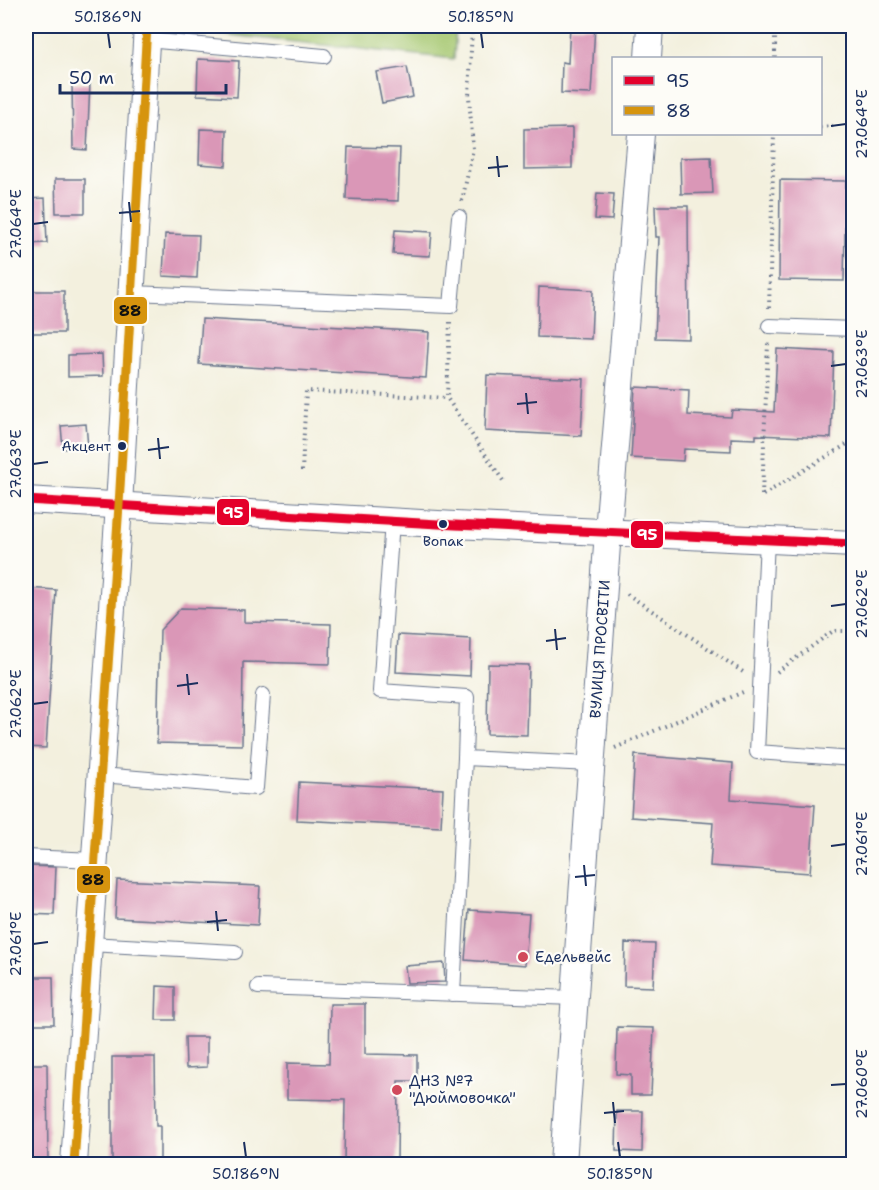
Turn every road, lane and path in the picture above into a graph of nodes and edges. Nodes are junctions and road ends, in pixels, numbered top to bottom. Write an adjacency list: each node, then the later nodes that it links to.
1 (472, 26): 11 (path)
2 (650, 26): 6 (street)
3 (775, 26): 7 (path)
4 (146, 33): 5 (lane); 12 (street)
5 (324, 56)
6 (648, 57)
7 (775, 57)
8 (833, 126): 9 (path)
9 (822, 127)
10 (641, 135): 24 (street, ВУЛИЦЯ ПРОСВІТИ)
11 (459, 217): 13 (lane)
12 (132, 293): 13 (lane); 22 (street)
13 (451, 306): 16 (path)
14 (769, 327): 15 (lane)
15 (854, 329)
16 (447, 398): 18 (path); 19 (path)
17 (854, 440): 20 (path)
18 (302, 471)
19 (504, 482)
20 (762, 495)
21 (26, 500): 22 (street)
22 (119, 505): 23 (street); 35 (street)
23 (392, 521): 24 (street); 32 (lane)
24 (608, 531): 25 (street); 34 (street, ВУЛИЦЯ ПРОСВІТИ)
25 (767, 540): 26 (street); 29 (lane)
26 (854, 544)
27 (620, 589): 29 (path)
28 (854, 632): 29 (path)
29 (761, 684): 31 (path); 33 (lane)
30 (263, 695): 35 (lane)
31 (613, 749)
32 (465, 758): 34 (lane); 41 (lane)
33 (854, 759)
34 (591, 764): 42 (street, ВУЛИЦЯ ПРОСВІТИ)
35 (101, 775): 37 (street)
36 (26, 857): 37 (lane)
37 (95, 860): 38 (street)
38 (89, 944): 39 (lane); 43 (street)
39 (234, 952)
40 (258, 987): 41 (lane)
41 (453, 994): 42 (lane)
42 (575, 998): 44 (street, ВУЛИЦЯ ПРОСВІТИ)
43 (74, 1164)
44 (563, 1164)

